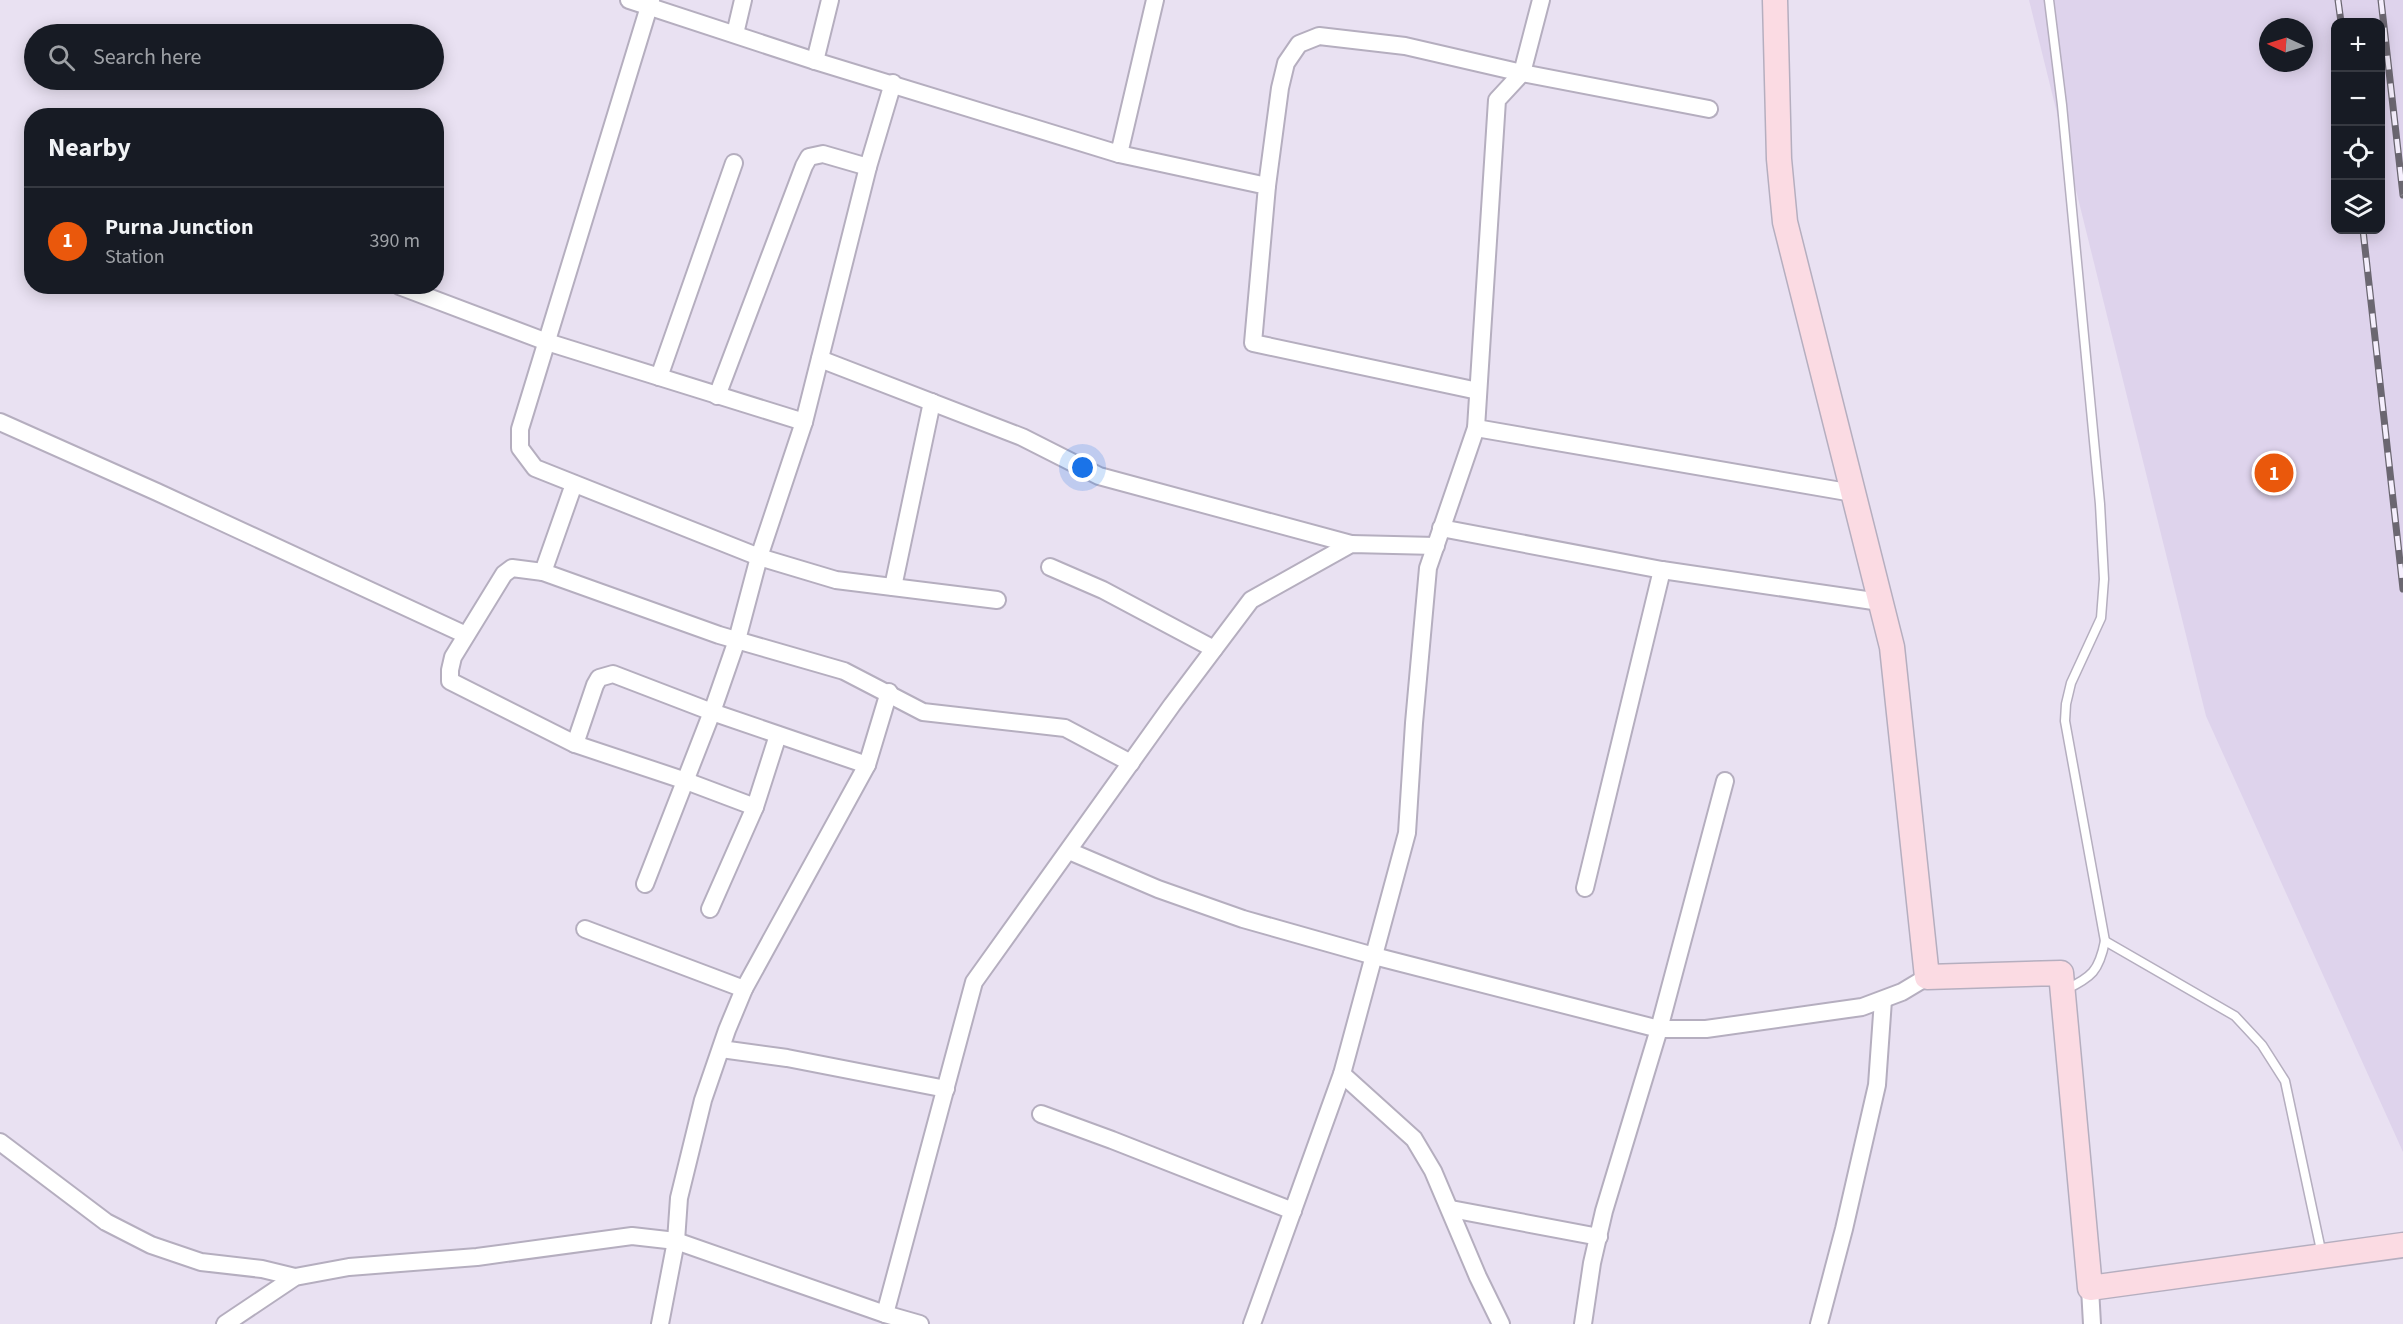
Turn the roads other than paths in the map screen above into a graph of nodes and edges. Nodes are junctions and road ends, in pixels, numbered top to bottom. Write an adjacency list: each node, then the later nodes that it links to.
1 (629, 0): 8 (street)
2 (743, 0): 9 (street)
3 (830, 0): 10 (street)
4 (1155, 0): 14 (street)
5 (1541, 0): 11 (street)
6 (1775, 0): 29 (main road)
7 (2049, 0): 57 (lane)
8 (650, 4): 9 (street); 19 (street)
9 (735, 34): 10 (street)
10 (815, 61): 12 (street)
11 (1522, 74): 13 (street); 17 (street); 22 (street)
12 (893, 83): 14 (street); 16 (street)
13 (1709, 110)
14 (1119, 154): 17 (street)
15 (734, 163): 21 (street)
16 (868, 167): 20 (street); 23 (street)
17 (1268, 186): 22 (street)
18 (420, 294): 19 (street)
19 (547, 342): 21 (street); 28 (street)
20 (820, 359): 24 (street); 26 (street)
21 (659, 377): 23 (street)
22 (1478, 391): 27 (street)
23 (717, 396): 26 (street)
24 (932, 402): 31 (street); 37 (street)
25 (0, 422): 40 (street)
26 (804, 422): 33 (street)
27 (1476, 428): 29 (street); 30 (street)
28 (574, 484): 33 (street); 36 (street)
29 (1853, 493): 39 (main road)
30 (1442, 528): 32 (street); 35 (street)
31 (1352, 544): 32 (street); 42 (street)
32 (1436, 546): 58 (street)
33 (759, 556): 37 (street); 41 (street)
34 (1050, 567): 42 (street)
35 (1662, 570): 39 (street); 54 (street)
36 (543, 572): 40 (street); 41 (street)
37 (893, 587): 38 (street)
38 (997, 600)
39 (1881, 602): 59 (main road)
40 (466, 636): 46 (street)
41 (737, 640): 43 (street); 44 (street)
42 (1214, 649): 47 (street)
43 (889, 692): 47 (street); 48 (street)
44 (712, 712): 45 (street); 46 (street); 49 (street)
45 (778, 735): 48 (street); 51 (street)
46 (575, 744): 49 (street)
47 (1131, 763): 52 (street)
48 (867, 765): 60 (street)
49 (686, 781): 51 (street); 53 (street)
50 (1725, 781): 63 (street)
51 (755, 807): 55 (street)
52 (1069, 851): 58 (street); 66 (street)
53 (645, 884)
54 (1585, 888)
55 (710, 909)
56 (585, 929): 60 (street)
57 (2105, 941): 61 (lane); 74 (lane)
58 (1374, 956): 63 (street); 65 (street)
59 (1927, 977): 61 (main road); 62 (street)
60 (744, 989): 64 (street)
61 (2063, 991): 76 (main road)
62 (1883, 1000): 63 (street); 84 (street)
63 (1659, 1029): 71 (street)
64 (721, 1049): 66 (street); 72 (street)
65 (1342, 1074): 69 (street); 70 (street)
66 (946, 1089): 77 (street)
67 (1041, 1114): 70 (street)
68 (0, 1142): 75 (street)
69 (1451, 1209): 71 (street); 82 (street)
70 (1293, 1211): 81 (street)
71 (1599, 1238): 83 (street)
72 (676, 1241): 75 (street); 77 (street); 79 (street)
73 (2403, 1245): 74 (main road)
74 (2322, 1256): 76 (main road)
75 (295, 1277): 78 (street)
76 (2090, 1288): 85 (street)
77 (885, 1314): 80 (street)
78 (225, 1324)
79 (660, 1324)
80 (920, 1324)
81 (1252, 1324)
82 (1501, 1324)
83 (1583, 1324)
84 (1819, 1324)
85 (2092, 1324)

